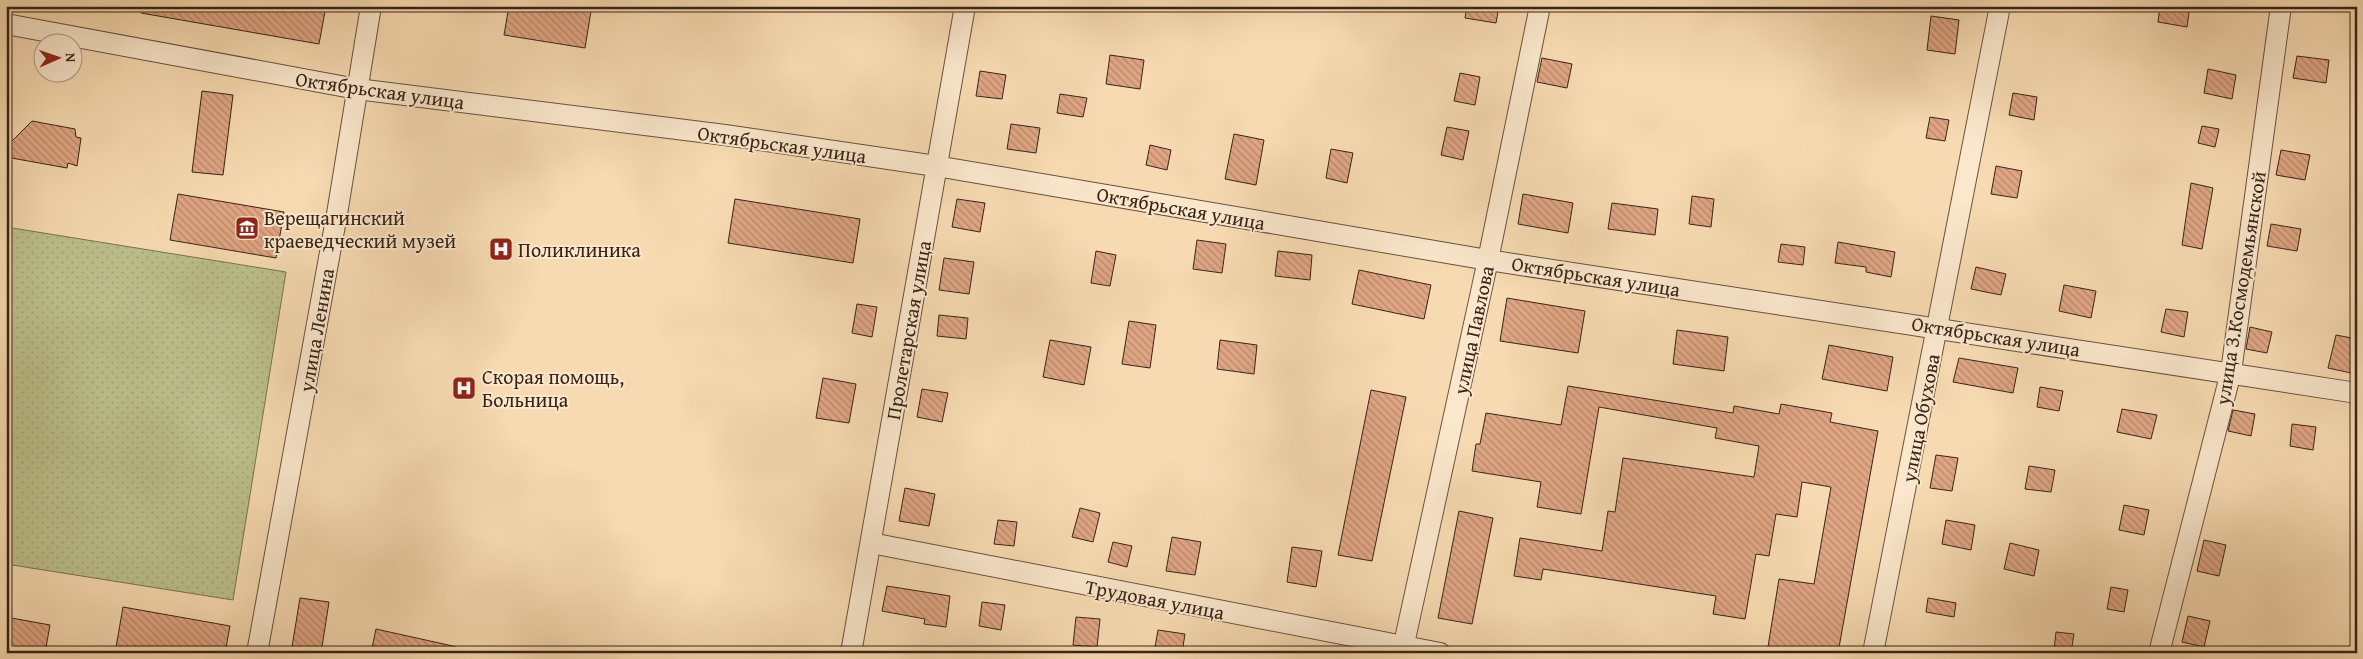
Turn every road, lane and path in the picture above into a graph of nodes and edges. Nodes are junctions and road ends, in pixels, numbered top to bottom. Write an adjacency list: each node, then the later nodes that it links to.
1 (371, 6): 7 (street, улица Ленина)
2 (965, 6): 8 (street, Пролетарская улица)
3 (1540, 6): 9 (street, улица Павлова)
4 (2000, 6): 10 (street, улица Обухова)
5 (2281, 6): 11 (street, улица З.Космодемьянской)
6 (6, 24): 7 (street, Октябрьская улица)
7 (357, 89): 8 (street, Октябрьская улица); 15 (street, улица Ленина)
8 (936, 166): 9 (street, Октябрьская улица); 13 (street, Пролетарская улица)
9 (1488, 260): 10 (street, Октябрьская улица); 14 (street, улица Павлова)
10 (1938, 327): 11 (street, Октябрьская улица); 18 (street, улица Обухова)
11 (2231, 372): 12 (street, Октябрьская улица); 19 (street, улица З.Космодемьянской)
12 (2357, 393)
13 (871, 544): 14 (street, Трудовая улица); 16 (street, Пролетарская улица)
14 (1403, 650): 17 (street, Трудовая улица)
15 (257, 653)
16 (851, 653)
17 (1440, 653)
18 (1873, 653)
19 (2159, 653)

